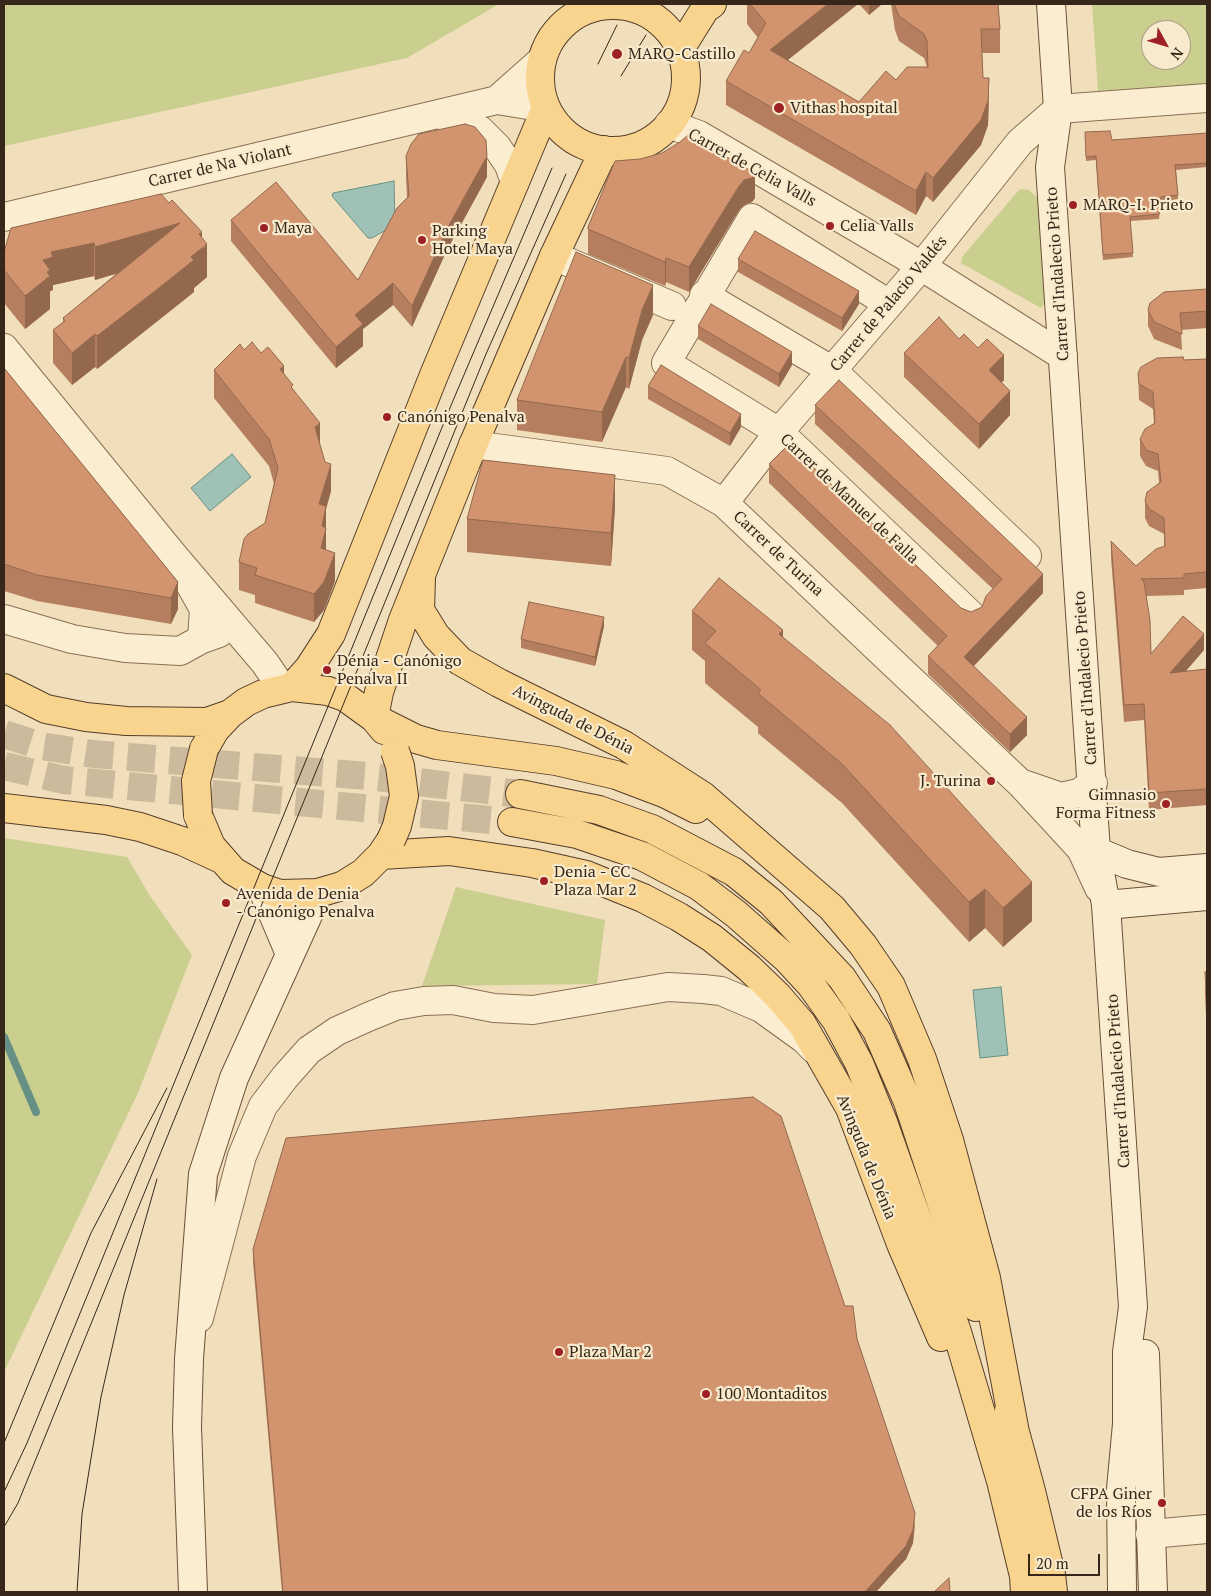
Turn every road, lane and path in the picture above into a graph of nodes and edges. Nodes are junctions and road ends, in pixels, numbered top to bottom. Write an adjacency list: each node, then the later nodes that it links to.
1 (623, 4): 4 (main road); 5 (main road)
2 (712, 4): 4 (main road)
3 (1052, 4): 9 (street, Carrer d'Indalecio Prieto)
4 (680, 49): 11 (main road)
5 (542, 60): 7 (street, Carrer de Na Violant); 8 (main road)
6 (1207, 98): 9 (street)
7 (496, 100): 8 (street, Carrer de Na Violant); 10 (street, Carrer de Na Violant)
8 (546, 108): 12 (main road); 13 (main road)
9 (1058, 109): 16 (street, Carrer de Palacio Valdés); 21 (street, Carrer d'Indalecio Prieto)
10 (437, 114): 13 (street); 14 (street, Carrer de Na Violant)
11 (670, 124): 12 (main road); 16 (street, Carrer de Celia Valls)
12 (604, 150): 15 (main road)
13 (515, 182): 34 (main road)
14 (4, 217)
15 (554, 256): 19 (street); 24 (main road)
16 (920, 268): 18 (street, Carrer de Palacio Valdés); 21 (street, Carrer de Celia Valls)
17 (704, 295): 18 (street); 22 (street); 23 (street, Carrer de Manuel de Falla)
18 (890, 304): 22 (street, Carrer de Palacio Valdés)
19 (672, 306)
20 (4, 348): 26 (street)
21 (1063, 356): 37 (street, Carrer d'Indalecio Prieto)
22 (833, 371): 23 (street, Carrer de Palacio Valdés); 27 (street)
23 (779, 432): 25 (street, Carrer de Palacio Valdés); 29 (street, Carrer de Manuel de Falla)
24 (473, 445): 25 (street, Carrer de Turina); 28 (main road)
25 (724, 502): 38 (street, Carrer de Turina)
26 (174, 556): 31 (street); 32 (street)
27 (1027, 556)
28 (421, 578): 36 (main road); 42 (main road, Avinguda de Dénia)
29 (971, 615)
30 (4, 619): 32 (street)
31 (237, 629): 32 (street); 34 (street)
32 (202, 638)
33 (4, 688): 35 (main road)
34 (287, 688): 35 (main road); 36 (main road)
35 (230, 714): 45 (main road, bridge)
36 (374, 718): 42 (main road, Avinguda de Dénia); 43 (main road, bridge)
37 (1093, 783): 38 (street, Carrer de Turina); 44 (street, Carrer d'Indalecio Prieto)
38 (1021, 784): 51 (street, Carrer de Turina)
39 (520, 794): 57 (main road, Avinguda de Dénia)
40 (4, 808): 45 (main road)
41 (512, 822): 58 (main road, Avinguda de Dénia)
42 (759, 843): 57 (main road, Avinguda de Dénia)
43 (386, 848): 49 (main road); 53 (main road, Avinguda de Dénia)
44 (1096, 851): 47 (street); 51 (street, Carrer d'Indalecio Prieto)
45 (221, 860): 48 (main road)
46 (1207, 868): 47 (street)
47 (1159, 872): 51 (street)
48 (262, 888): 49 (main road); 52 (street)
49 (318, 893): 52 (street)
50 (1207, 896): 51 (street)
51 (1106, 905): 54 (street, Carrer d'Indalecio Prieto)
52 (290, 954): 55 (street)
53 (824, 1059): 55 (street); 58 (main road, Avinguda de Dénia)
54 (1133, 1307): 56 (street, Carrer d'Indalecio Prieto); 60 (street, Carrer d'Indalecio Prieto)
55 (189, 1359): 61 (street)
56 (1126, 1424): 64 (street, Carrer d'Indalecio Prieto); 65 (street, Carrer d'Indalecio Prieto)
57 (1014, 1427): 63 (main road, Avinguda de Dénia)
58 (1001, 1481): 62 (main road, Avinguda de Dénia)
59 (1207, 1529): 60 (street)
60 (1150, 1534): 66 (street, Carrer d'Indalecio Prieto)
61 (193, 1592)
62 (1025, 1592)
63 (1053, 1592)
64 (1122, 1592)
65 (1140, 1592)
66 (1153, 1592)

